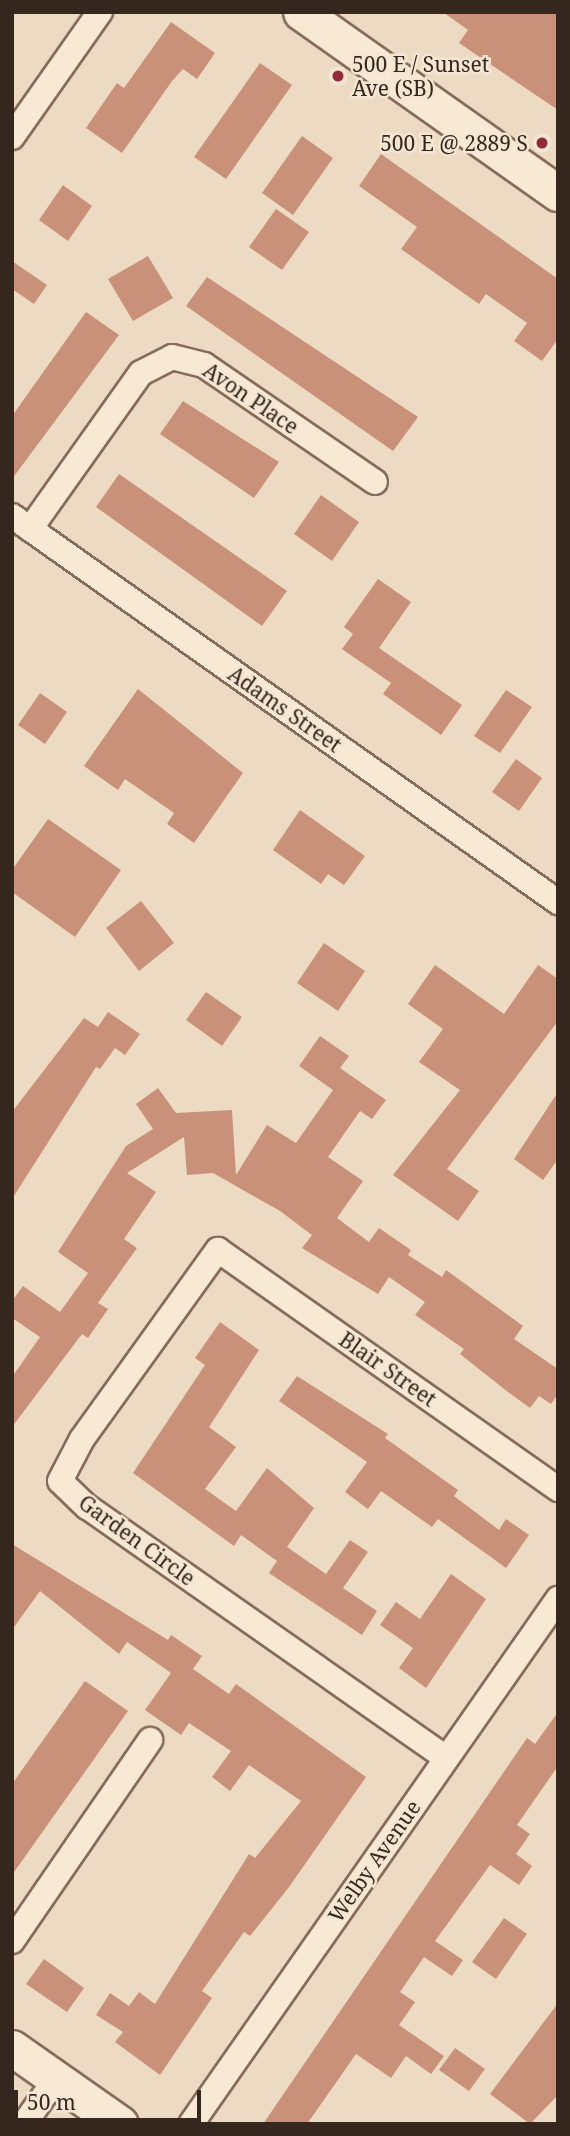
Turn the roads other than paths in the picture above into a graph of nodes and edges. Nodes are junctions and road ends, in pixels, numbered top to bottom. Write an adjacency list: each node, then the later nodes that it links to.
1 (100, 12): 3 (street)
2 (301, 12): 5 (street)
3 (22, 103): 4 (street)
4 (12, 137)
5 (558, 193)
6 (375, 482): 7 (street, Avon Place)
7 (21, 523): 8 (street, Adams Street)
8 (558, 902)
9 (218, 1250): 10 (street, Blair Street); 13 (street, Garden Circle)
10 (558, 1489)
11 (558, 1599): 13 (street, Welby Avenue)
12 (150, 1740): 14 (street)
13 (446, 1758): 19 (street, Welby Avenue)
14 (12, 1941)
15 (12, 2048): 16 (street)
16 (56, 2079): 17 (street); 18 (street)
17 (24, 2124)
18 (120, 2124)
19 (191, 2124)

